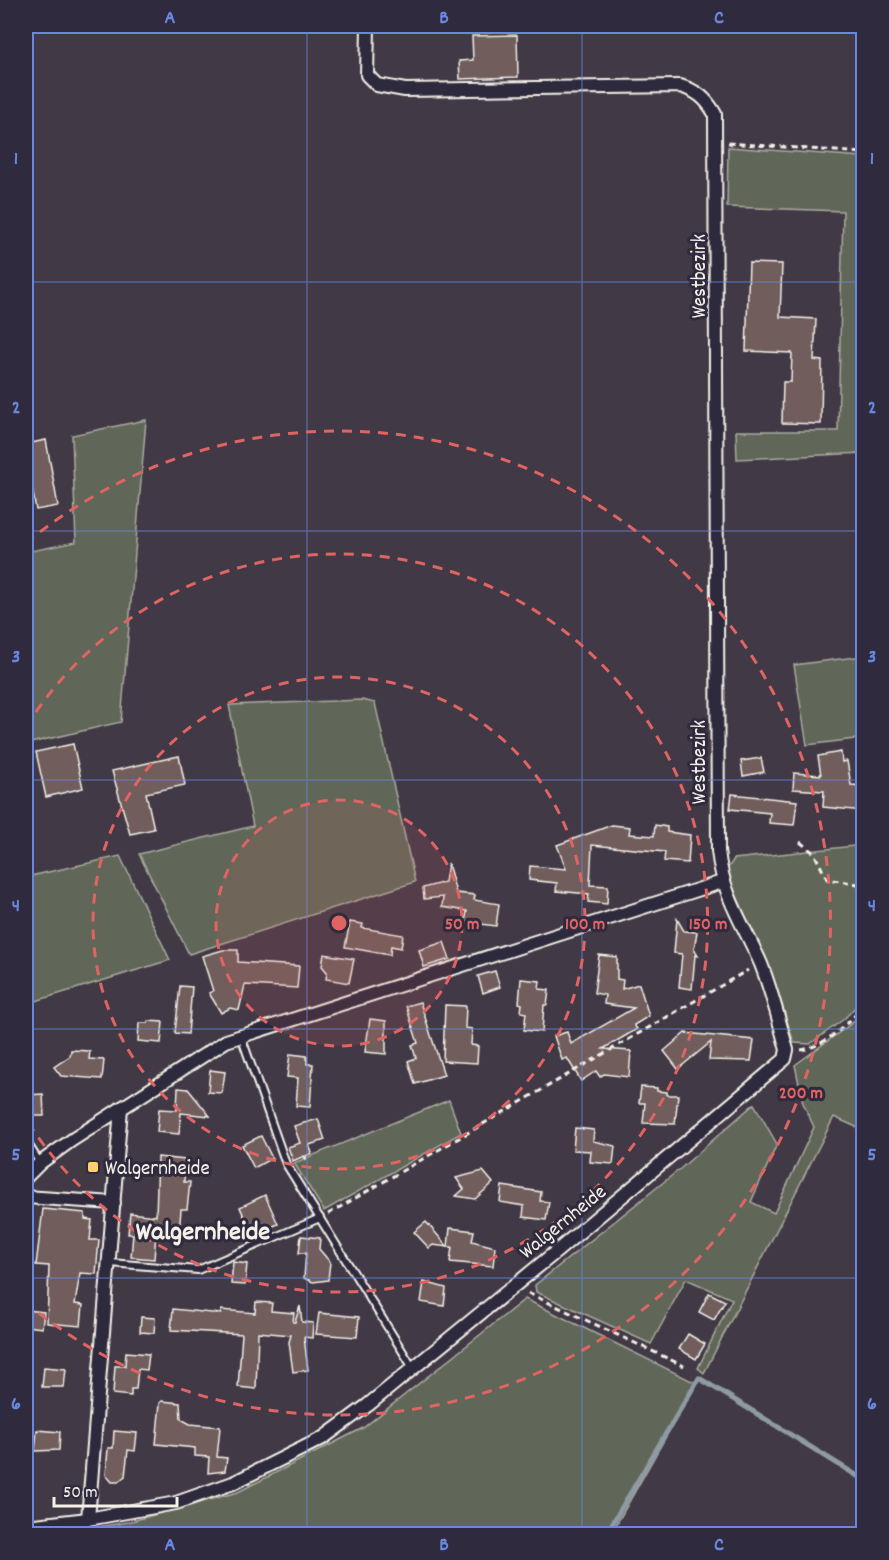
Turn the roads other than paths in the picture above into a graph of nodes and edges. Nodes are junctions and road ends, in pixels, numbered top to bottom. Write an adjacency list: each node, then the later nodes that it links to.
1 (368, 26): 2 (street, Westbezirk)
2 (722, 882): 3 (street); 12 (street, Walgernheide)
3 (241, 1036): 4 (street); 10 (lane)
4 (121, 1107): 6 (street); 9 (street)
5 (26, 1141): 6 (lane)
6 (40, 1162): 7 (street)
7 (26, 1177)
8 (26, 1197): 9 (street)
9 (114, 1203): 11 (street)
10 (320, 1218): 11 (lane); 12 (lane)
11 (110, 1263): 13 (street)
12 (413, 1368): 13 (street, Walgernheide)
13 (88, 1519): 14 (street, Walgernheide)
14 (26, 1526)

